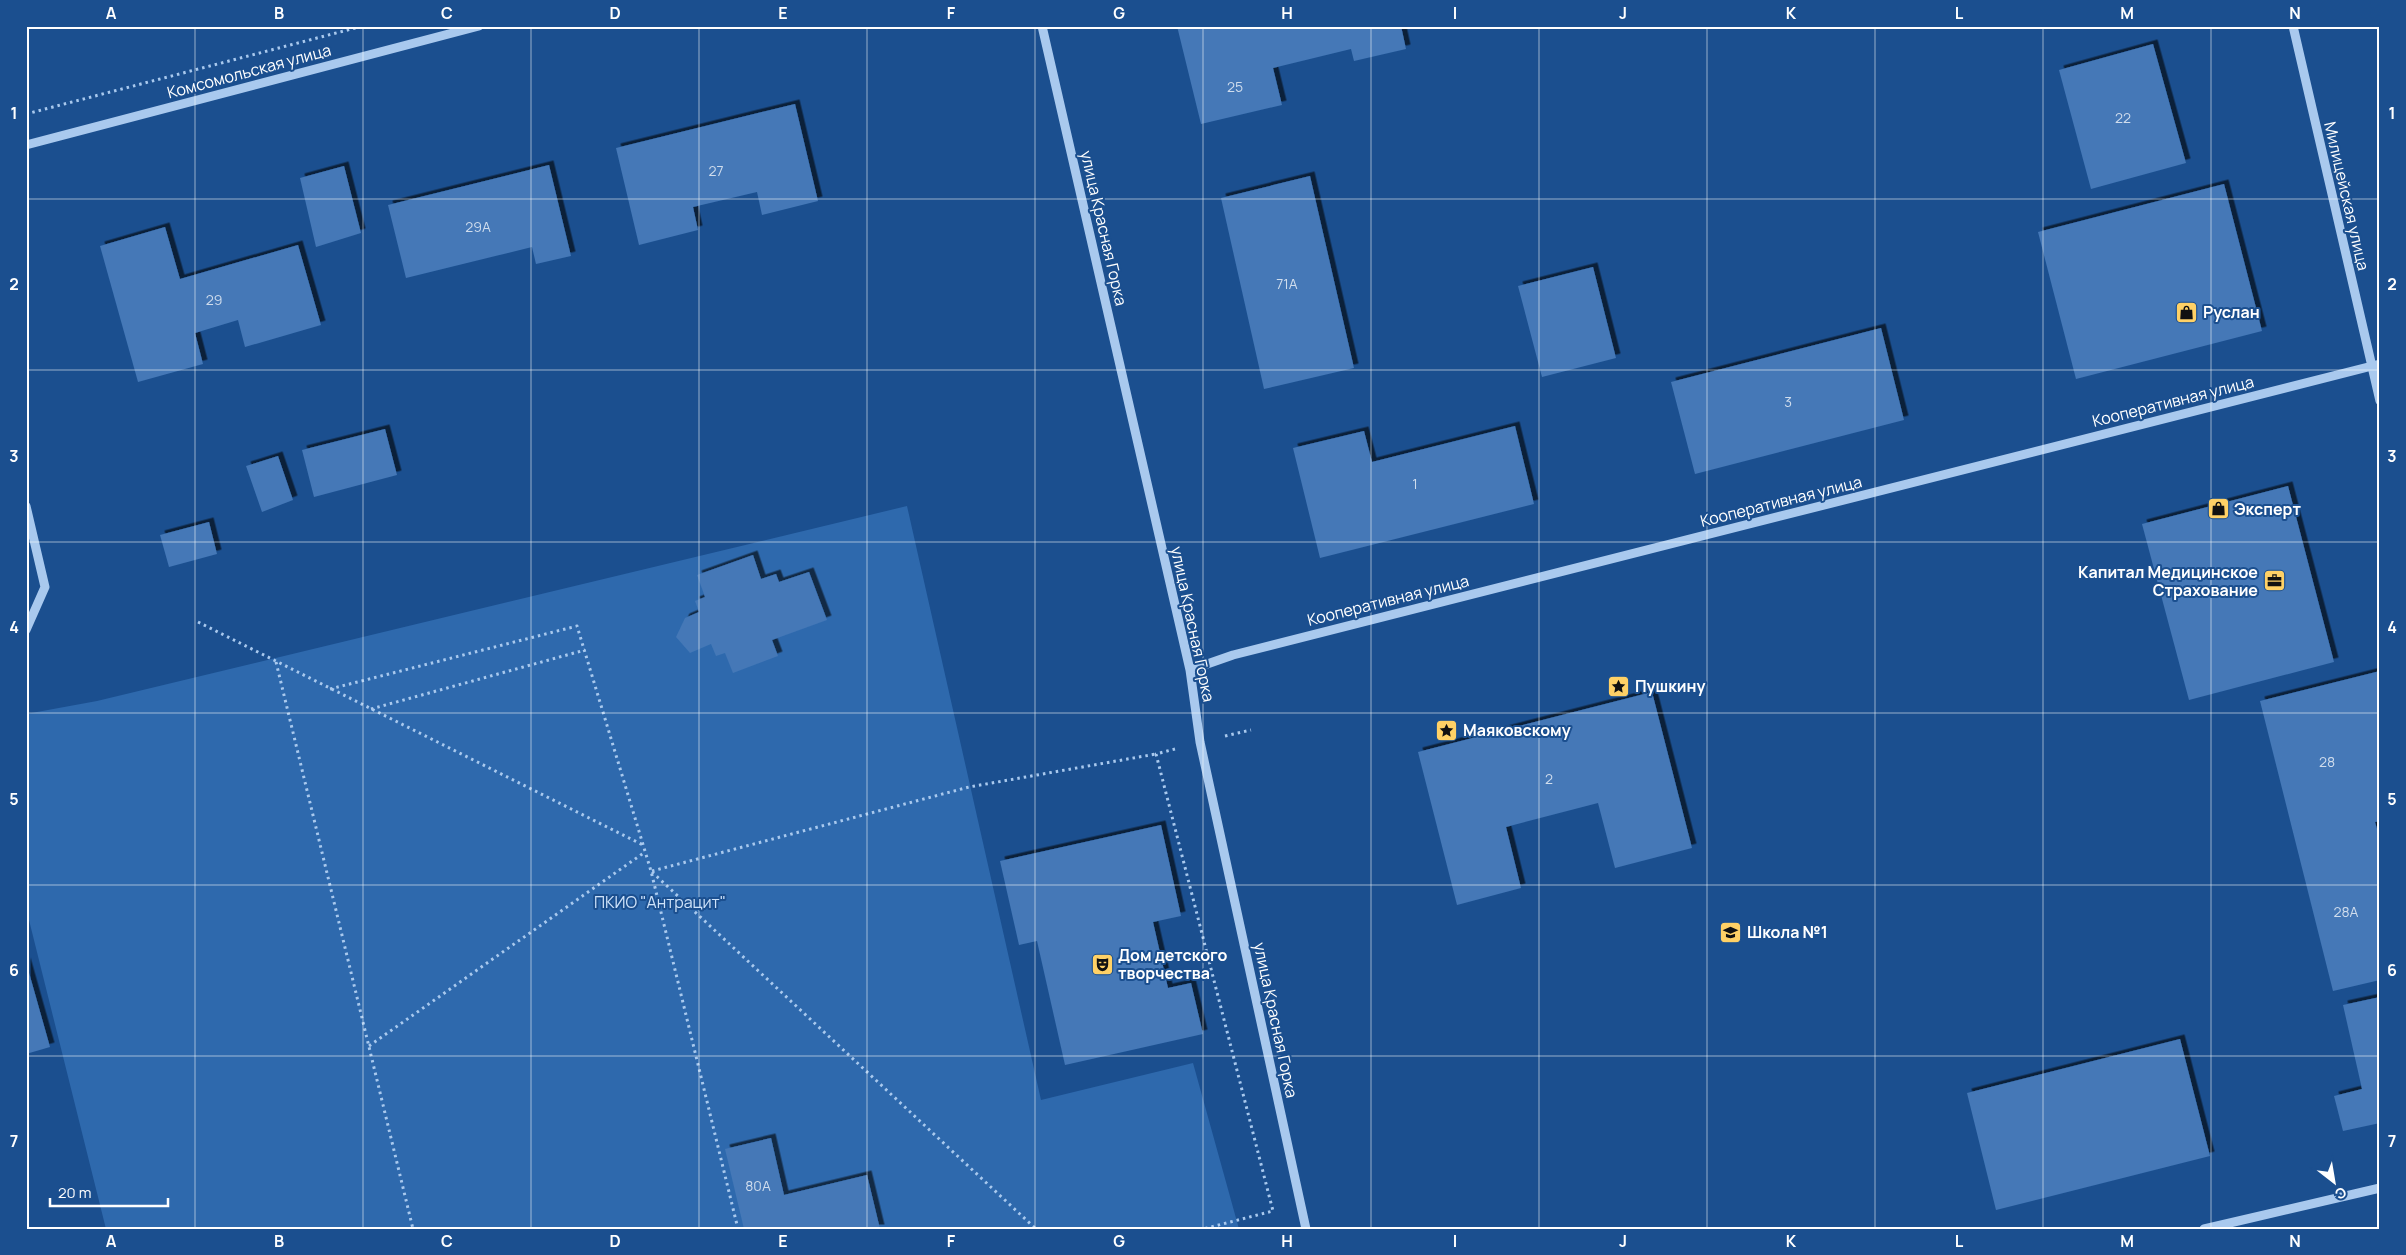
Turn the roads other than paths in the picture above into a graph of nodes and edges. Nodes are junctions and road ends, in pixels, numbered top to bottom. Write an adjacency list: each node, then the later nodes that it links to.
1 (480, 26): 4 (street, Комсомольская улица)
2 (1042, 26): 9 (street, улица Красная Горка)
3 (2293, 26): 5 (street, Милицейская улица)
4 (26, 145)
5 (2375, 365): 6 (street, Милицейская улица); 9 (street, Кооперативная улица)
6 (2380, 402)
7 (26, 506): 8 (street)
8 (26, 630)
9 (1190, 670): 11 (street, улица Красная Горка)
10 (2380, 1188): 12 (street)
11 (1306, 1229)
12 (2204, 1229)

